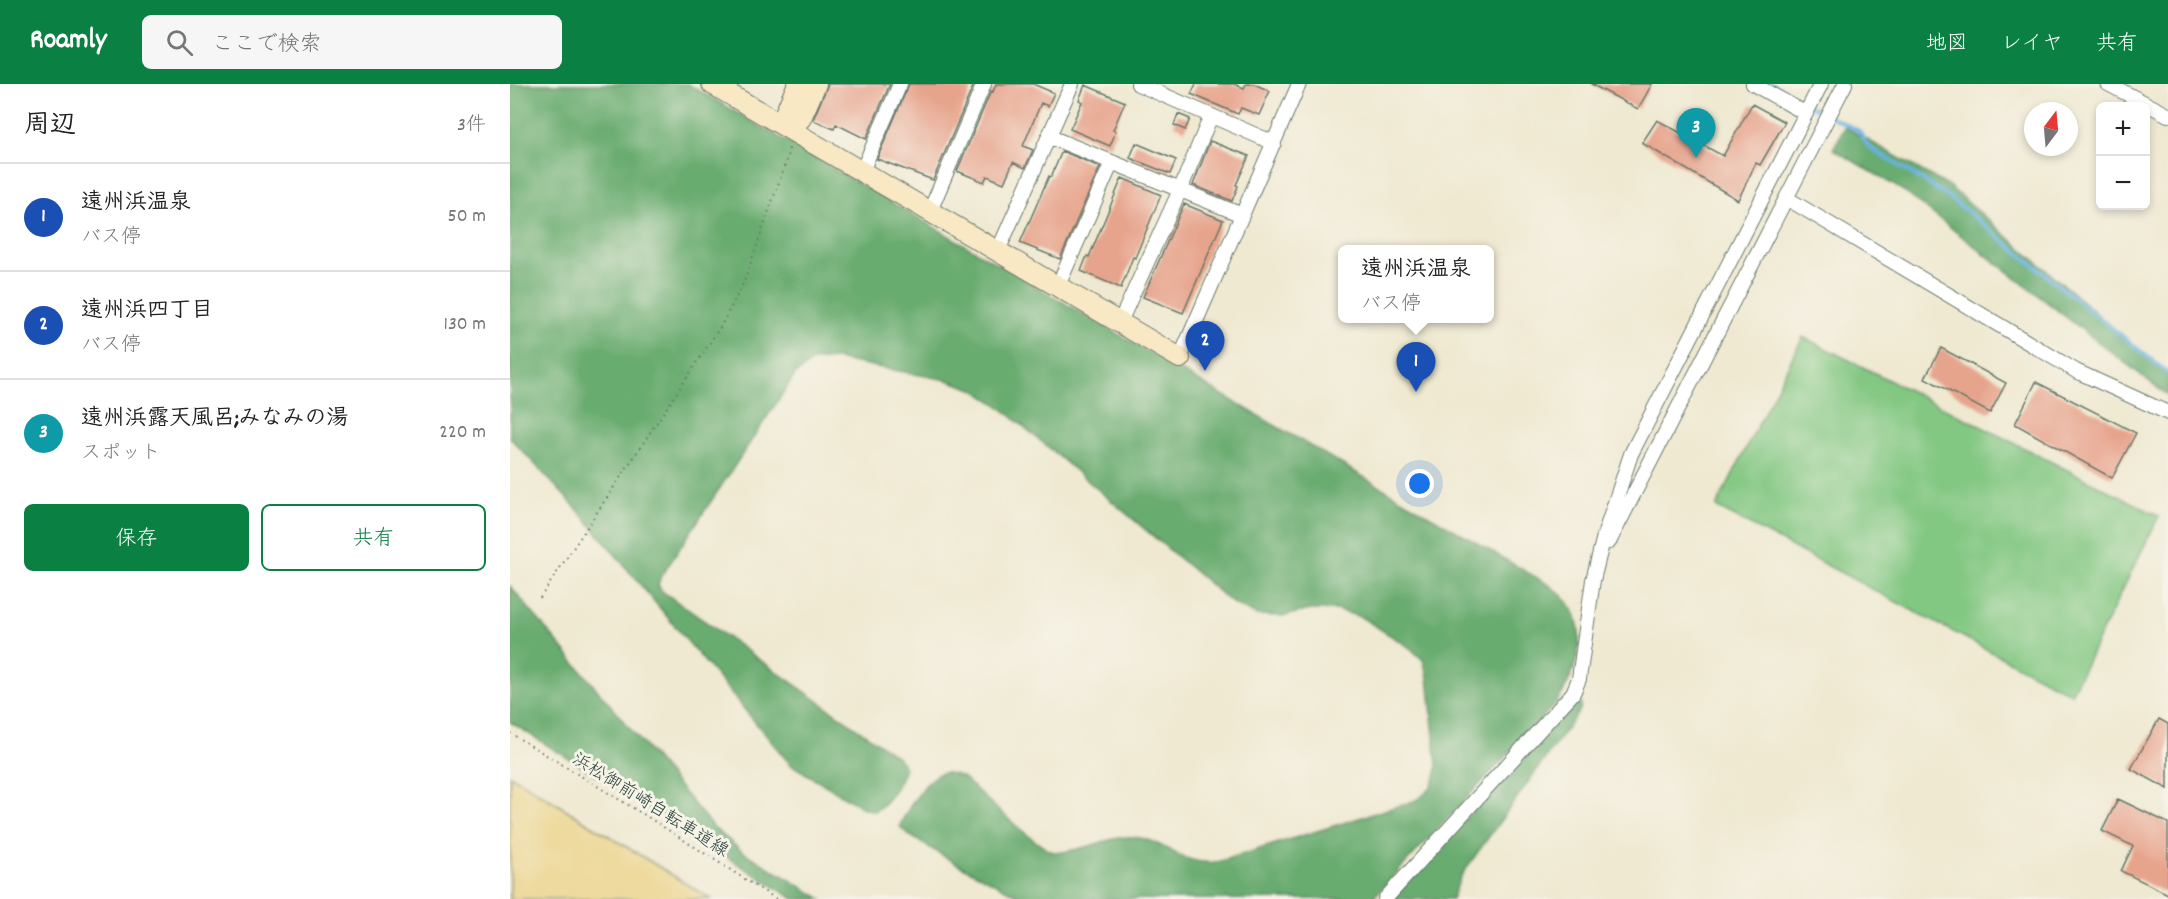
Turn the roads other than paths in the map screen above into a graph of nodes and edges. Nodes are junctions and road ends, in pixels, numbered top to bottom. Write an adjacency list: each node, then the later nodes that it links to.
1 (712, 84): 16 (street)
2 (798, 84): 16 (street)
3 (816, 84): 16 (street)
4 (900, 84): 20 (street)
5 (984, 84): 23 (street)
6 (1072, 84): 17 (street)
7 (1137, 84): 15 (street)
8 (1299, 84): 18 (street)
9 (1753, 84): 13 (street)
10 (1821, 84): 13 (street)
11 (1845, 84): 22 (street)
12 (2108, 84): 14 (street)
13 (1805, 113): 30 (street)
14 (2168, 115)
15 (1211, 116): 18 (street); 21 (street)
16 (791, 129): 20 (street)
17 (1050, 137): 19 (street); 25 (street)
18 (1274, 143): 24 (street)
19 (1112, 162): 21 (street); 26 (street)
20 (862, 171): 23 (street)
21 (1180, 190): 24 (street); 27 (street)
22 (1788, 199): 29 (street); 30 (street)
23 (930, 211): 25 (street)
24 (1242, 215): 28 (street)
25 (998, 251): 26 (street)
26 (1058, 286): 27 (street)
27 (1120, 322): 28 (street)
28 (1180, 358)
29 (2168, 413)
30 (1597, 565): 31 (street)
31 (1385, 899)

